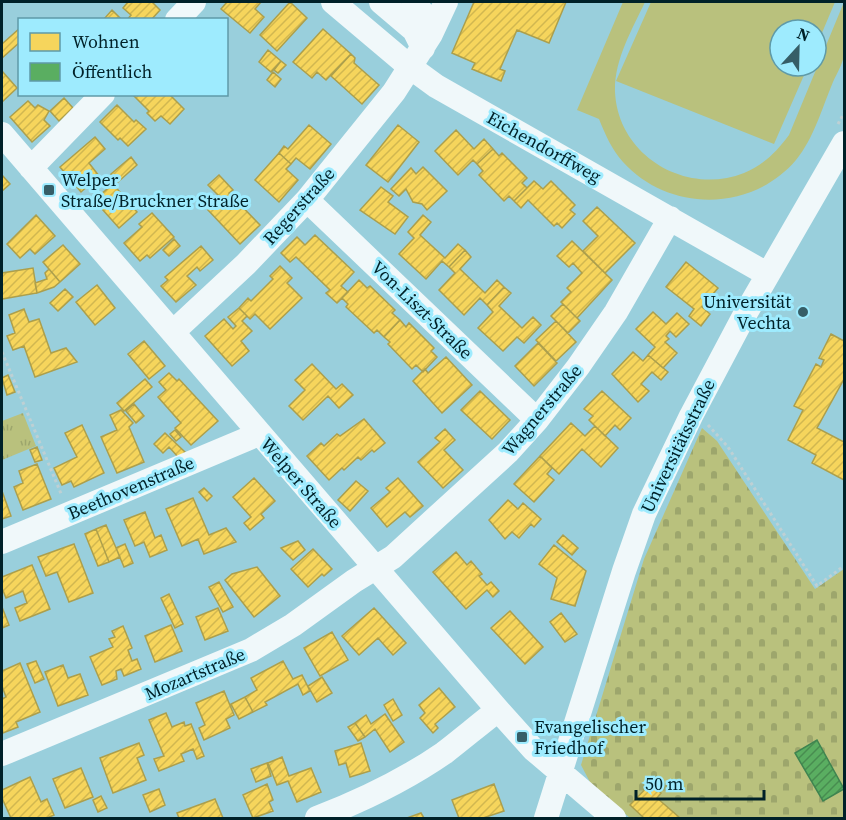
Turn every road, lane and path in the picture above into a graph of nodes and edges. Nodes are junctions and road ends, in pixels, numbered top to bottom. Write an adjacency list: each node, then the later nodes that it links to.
1 (194, 2): 6 (street)
2 (333, 2): 7 (street, Eichendorffweg)
3 (381, 2): 7 (street)
4 (413, 2): 7 (street)
5 (446, 2): 7 (street, Regerstraße)
6 (179, 18)
7 (421, 50): 12 (street, Regerstraße); 13 (street, Eichendorffweg)
8 (101, 96): 11 (street)
9 (2, 134): 11 (street, Welper Straße)
10 (844, 143): 14 (street, Universitätsstraße)
11 (31, 168): 15 (street, Welper Straße)
12 (307, 200): 15 (street, Regerstraße); 18 (street, Von-Liszt-Straße)
13 (670, 218): 14 (street, Eichendorffweg); 18 (street, Wagnerstraße)
14 (767, 274): 17 (street, Universitätsstraße)
15 (174, 332): 19 (street, Welper Straße)
16 (2, 352): 20 (path)
17 (691, 416): 22 (path); 26 (street, Universitätsstraße)
18 (537, 420): 23 (street, Wagnerstraße)
19 (259, 434): 20 (street, Beethovenstraße); 23 (street, Welper Straße)
20 (69, 514): 21 (street, Beethovenstraße)
21 (2, 542)
22 (844, 566)
23 (375, 569): 24 (street, Welper Straße); 25 (street, Mozartstraße)
24 (498, 710): 26 (street, Welper Straße); 27 (street)
25 (2, 754)
26 (561, 771): 28 (street, Universitätsstraße); 29 (street, Welper Straße)
27 (317, 819)
28 (546, 819)
29 (614, 819)

